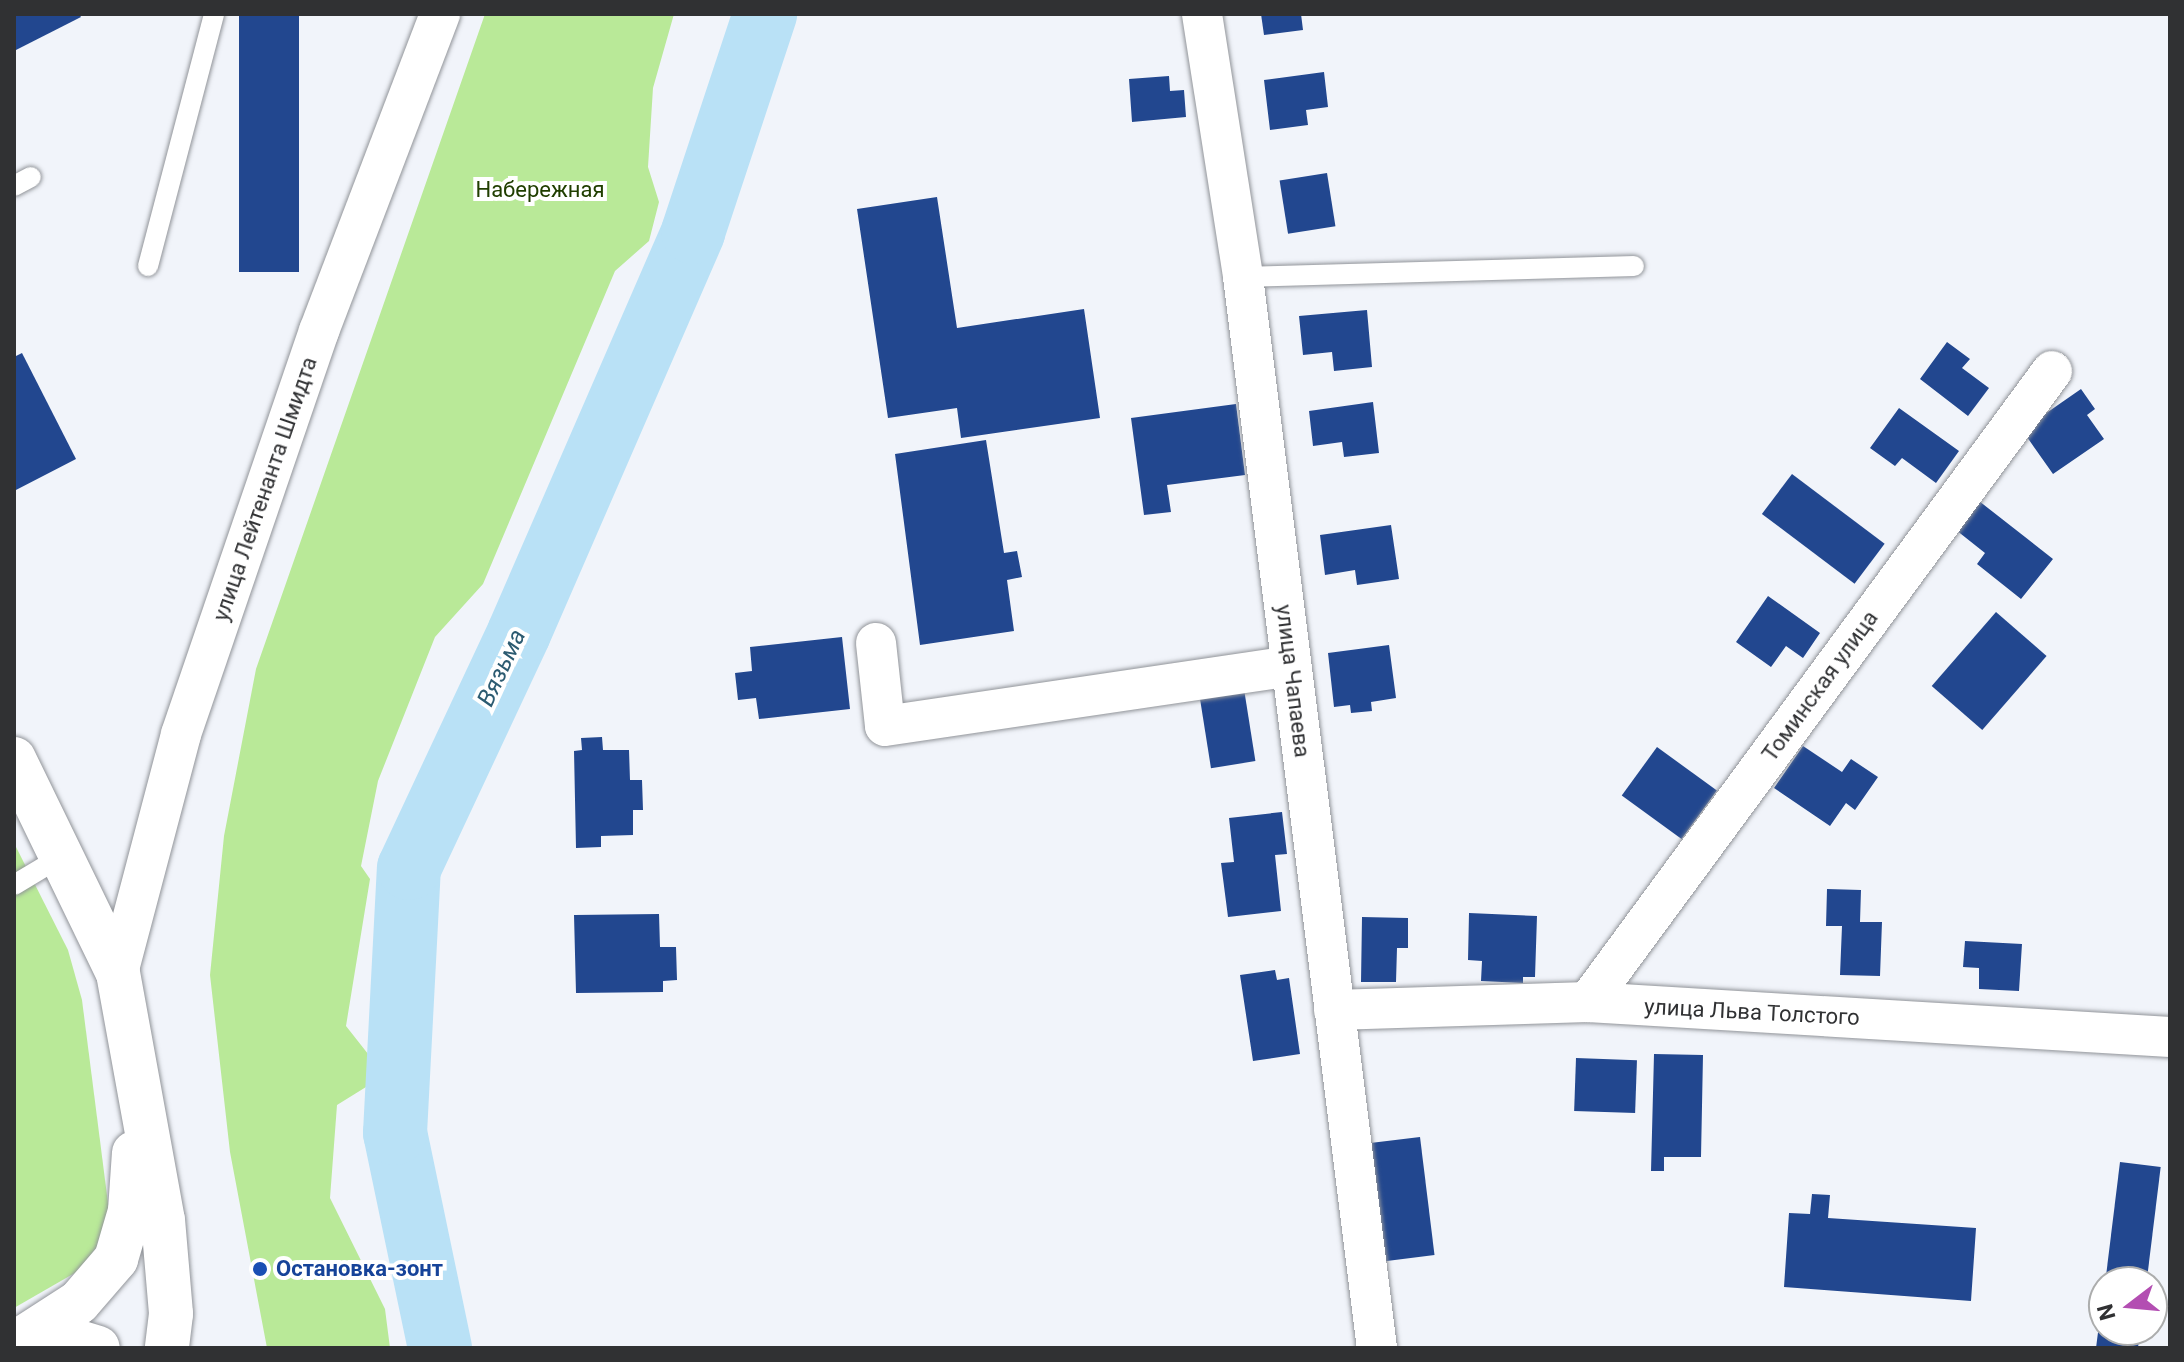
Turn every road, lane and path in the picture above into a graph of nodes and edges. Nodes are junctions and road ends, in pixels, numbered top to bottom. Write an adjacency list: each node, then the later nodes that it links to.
1 (214, 14): 4 (lane)
2 (440, 14): 13 (street, улица Лейтенанта Шмидта)
3 (1202, 14): 6 (street, улица Чапаева)
4 (148, 266)
5 (1634, 266): 6 (lane)
6 (1243, 277): 9 (street, улица Чапаева)
7 (2052, 371): 14 (street, Томинская улица)
8 (876, 643): 9 (street)
9 (1291, 666): 15 (street, улица Чапаева)
10 (14, 759): 11 (main road)
11 (64, 855): 12 (lane); 13 (main road)
12 (14, 885)
13 (118, 973): 17 (main road)
14 (1588, 1002): 15 (street, улица Льва Толстого); 16 (street, улица Льва Толстого)
15 (1334, 1010): 21 (street, улица Чапаева)
16 (2170, 1037)
17 (139, 1087): 18 (main road); 20 (main road)
18 (18, 1342): 19 (main road)
19 (98, 1348)
20 (167, 1348)
21 (1377, 1348)

